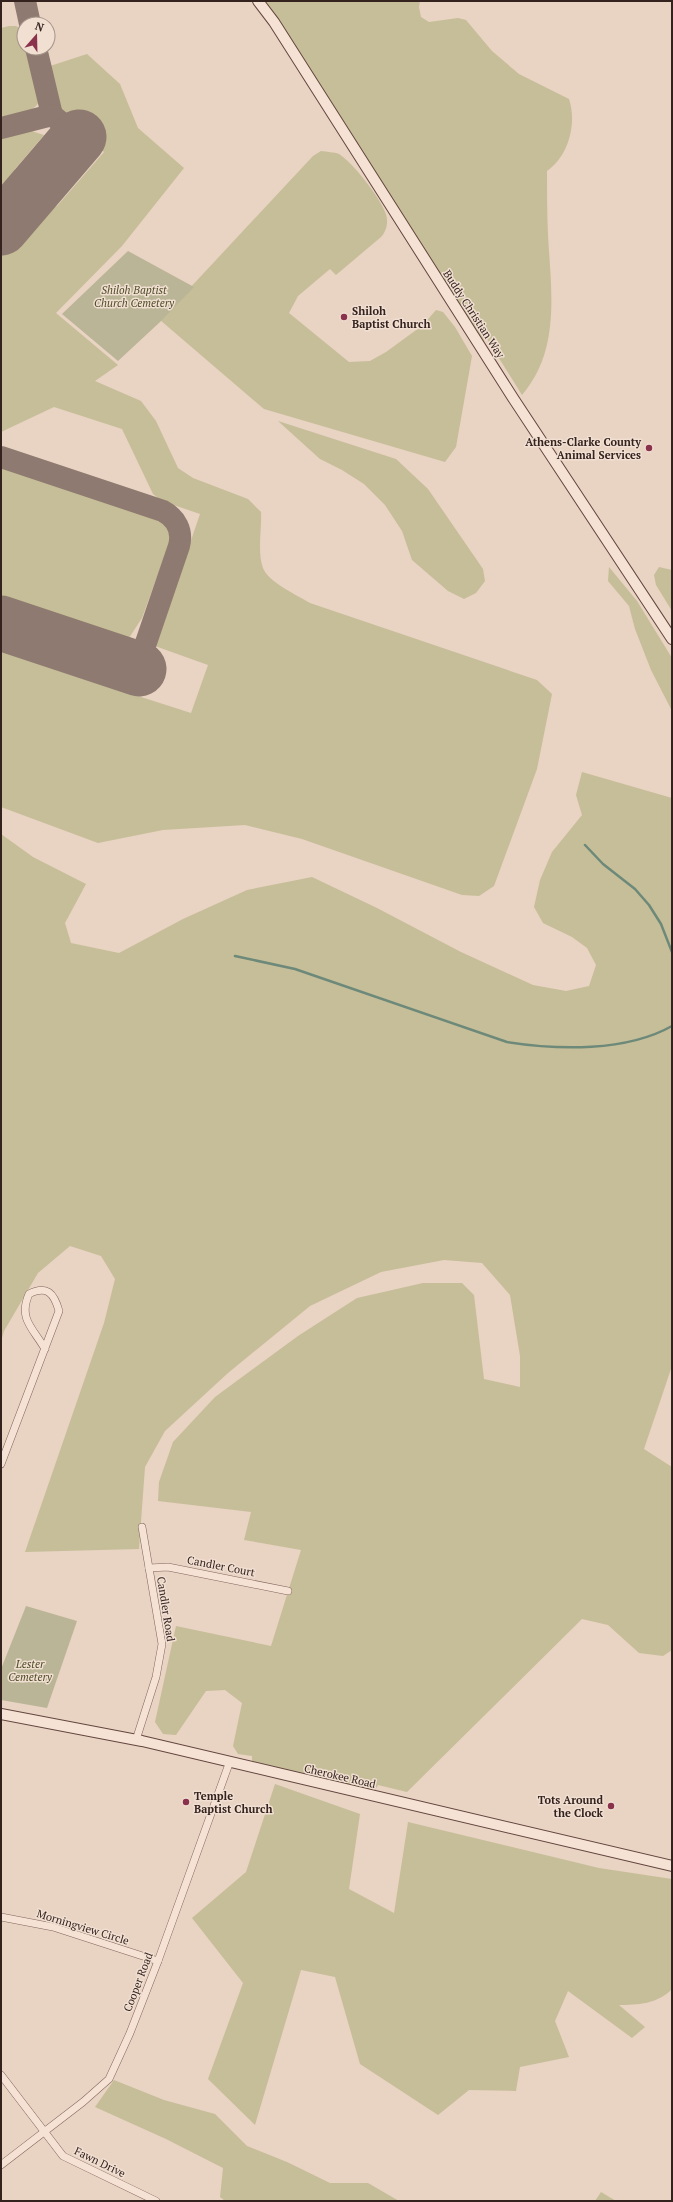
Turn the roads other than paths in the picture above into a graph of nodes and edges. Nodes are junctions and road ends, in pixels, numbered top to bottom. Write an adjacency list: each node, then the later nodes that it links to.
1 (258, 1): 2 (street, Buddy Christian Way)
2 (672, 639)
3 (44, 1349): 3 (street); 4 (street)
4 (1, 1464)
5 (142, 1527): 6 (street, Candler Road)
6 (149, 1568): 7 (street, Candler Court); 9 (street, Candler Road)
7 (288, 1591)
8 (1, 1714): 9 (street, Cherokee Road)
9 (136, 1740): 10 (street, Cherokee Road)
10 (230, 1761): 11 (street, Cherokee Road); 13 (street, Cooper Road)
11 (672, 1866)
12 (1, 1917): 13 (street, Morningview Circle)
13 (158, 1961): 15 (street, Cooper Road)
14 (1, 2075): 15 (street, Fawn Drive)
15 (43, 2132): 16 (street, Cooper Road); 17 (street, Fawn Drive)
16 (1, 2165)
17 (156, 2201)

